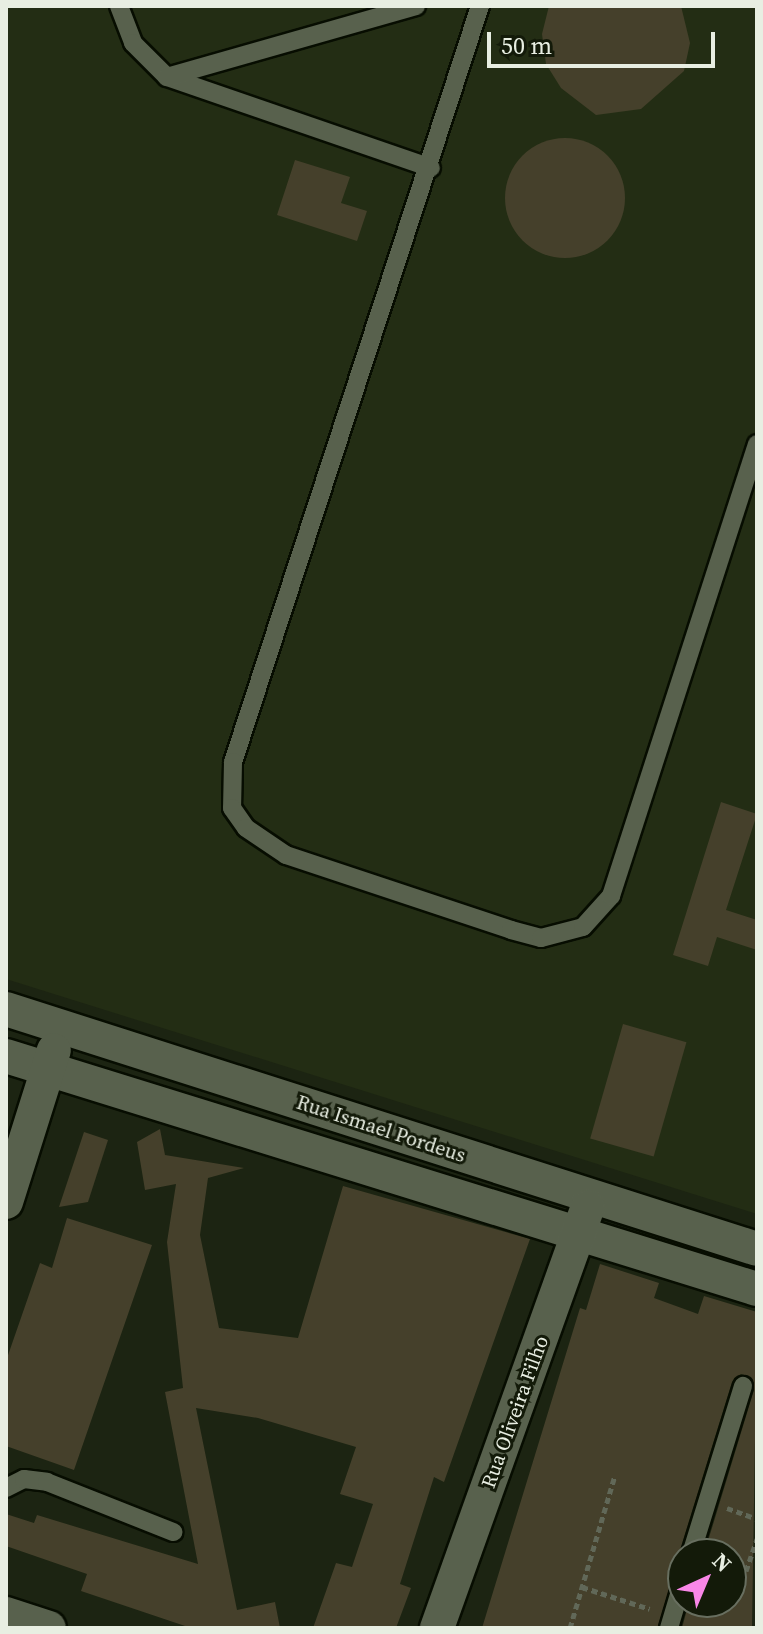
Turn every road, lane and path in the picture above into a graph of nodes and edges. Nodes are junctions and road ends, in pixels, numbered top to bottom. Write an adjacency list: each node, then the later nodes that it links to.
1 (119, 6): 4 (lane)
2 (416, 6): 4 (lane)
3 (480, 6): 5 (lane)
4 (167, 77): 5 (lane)
5 (431, 168): 6 (lane)
6 (757, 444)
7 (6, 1009): 8 (street, Rua Ismael Pordeus)
8 (61, 1026): 10 (street); 11 (street, Rua Ismael Pordeus)
9 (6, 1056): 10 (street, Rua Ismael Pordeus)
10 (49, 1070): 12 (street); 13 (street, Rua Ismael Pordeus)
11 (591, 1196): 13 (street, Rua Oliveira Filho); 14 (street, Rua Ismael Pordeus)
12 (6, 1202)
13 (581, 1229): 15 (street, Rua Ismael Pordeus); 27 (street, Rua Oliveira Filho)
14 (757, 1249)
15 (757, 1289)
16 (743, 1386): 20 (lane)
17 (615, 1475): 23 (path)
18 (6, 1488): 19 (lane)
19 (173, 1532)
20 (696, 1538)
21 (757, 1539): 22 (path)
22 (747, 1568)
23 (582, 1587): 25 (path); 28 (path)
24 (6, 1614): 26 (street)
25 (671, 1622)
26 (49, 1628)
27 (437, 1628)
28 (570, 1628)

